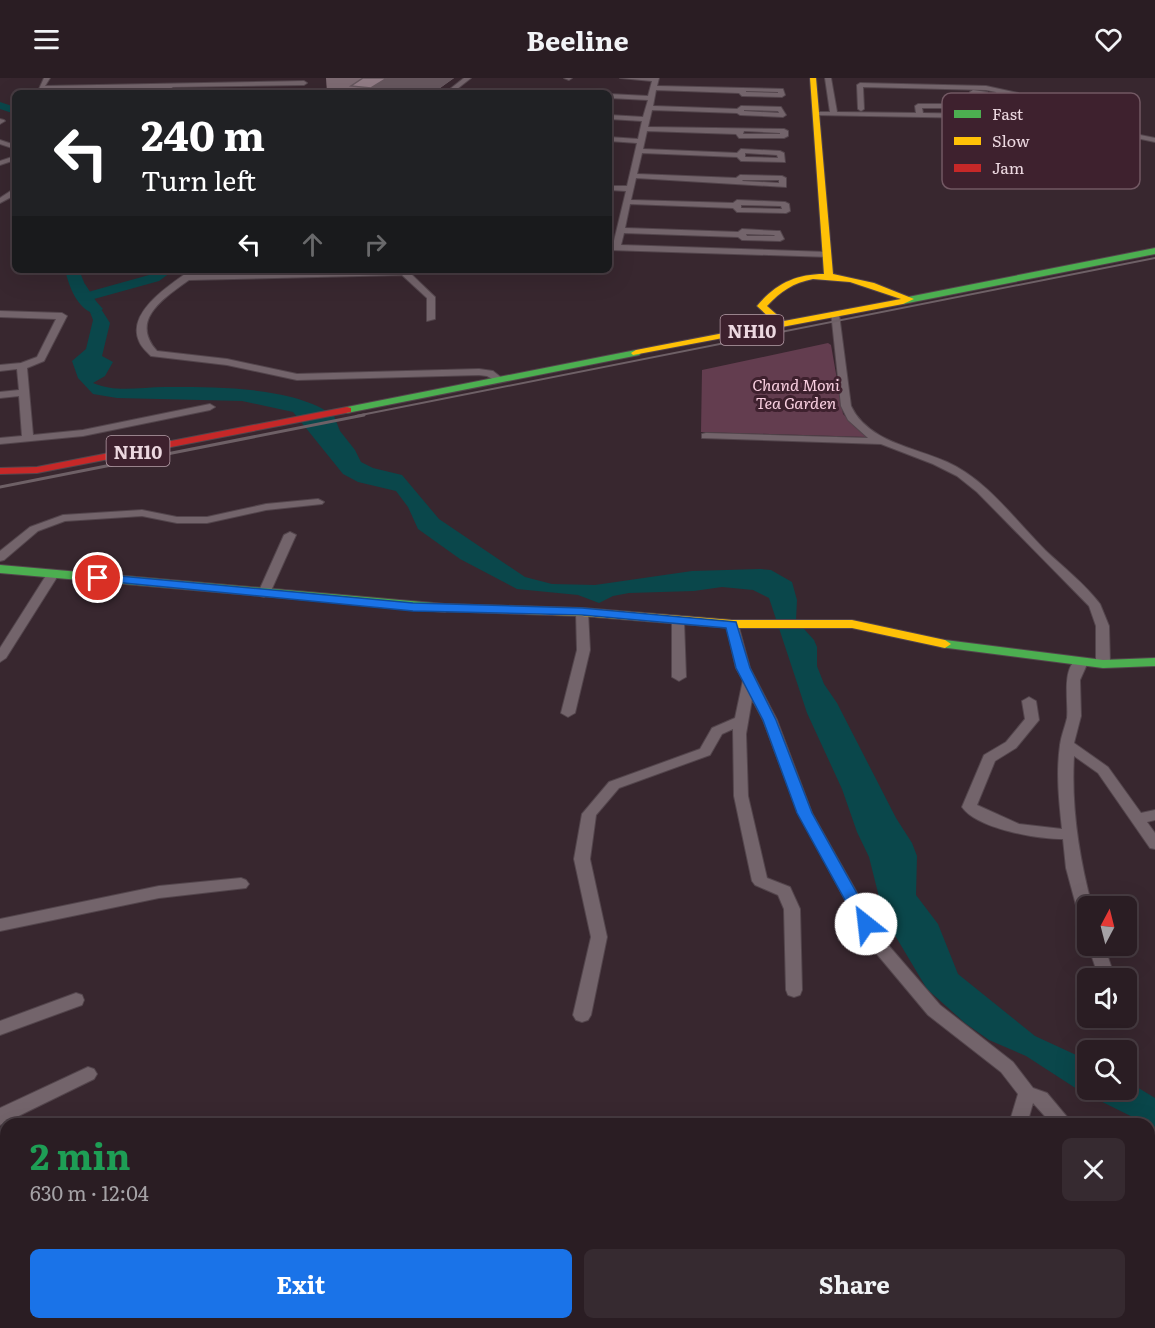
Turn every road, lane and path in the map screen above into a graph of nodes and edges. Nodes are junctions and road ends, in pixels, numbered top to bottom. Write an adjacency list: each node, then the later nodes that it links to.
1 (47, 78): 10 (street)
2 (468, 78): 13 (street)
3 (623, 78): 8 (street)
4 (804, 78): 48 (main road)
5 (813, 78): 25 (main road)
6 (828, 78): 23 (street)
7 (917, 78): 12 (street)
8 (656, 79): 11 (street)
9 (304, 80): 10 (street)
10 (171, 86)
11 (653, 88): 14 (street); 18 (street)
12 (986, 88): 15 (street); 21 (street)
13 (452, 90)
14 (742, 91): 14 (street)
15 (999, 92): 16 (street)
16 (973, 93)
17 (612, 96): 18 (street)
18 (651, 98): 20 (street)
19 (942, 106): 26 (street)
20 (649, 108): 22 (street); 29 (street)
21 (861, 109)
22 (741, 111): 22 (street)
23 (834, 114): 24 (street); 25 (street)
24 (843, 115): 25 (street); 26 (street)
25 (816, 116): 48 (main road)
26 (920, 116): 27 (street)
27 (942, 116)
28 (612, 117): 29 (street)
29 (646, 119): 30 (street)
30 (644, 129): 31 (street); 35 (street)
31 (739, 132): 31 (street)
32 (1140, 137): 34 (street)
33 (612, 140): 35 (street)
34 (1155, 140)
35 (642, 141): 36 (street)
36 (639, 151): 37 (street); 38 (street)
37 (741, 155): 37 (street)
38 (633, 177): 39 (street); 41 (street)
39 (739, 180): 39 (street)
40 (612, 188): 41 (street)
41 (631, 189): 42 (street)
42 (628, 202): 43 (street); 44 (street)
43 (736, 206): 43 (street)
44 (621, 230): 45 (street); 46 (street)
45 (742, 235)
46 (613, 246): 48 (street)
47 (1155, 251): 54 (main road, NH10)
48 (822, 254): 52 (main road)
49 (193, 273): 53 (street)
50 (334, 273): 53 (street)
51 (409, 273): 57 (street)
52 (823, 276): 54 (main road); 58 (main road)
53 (187, 277): 61 (street)
54 (910, 299): 56 (main road, NH10)
55 (0, 314): 59 (street)
56 (834, 314): 58 (main road, NH10); 68 (street)
57 (430, 320)
58 (782, 324): 61 (main road, NH10)
59 (22, 366): 60 (street); 62 (street)
60 (0, 368)
61 (498, 379): 69 (main road, NH10)
62 (24, 393): 63 (street); 66 (street)
63 (0, 395)
64 (210, 407): 66 (street)
65 (706, 436): 68 (street)
66 (28, 439): 67 (street)
67 (0, 441)
68 (881, 441): 84 (street)
69 (37, 470): 70 (main road, NH10); 71 (main road)
70 (0, 471)
71 (0, 478)
72 (318, 502): 74 (street)
73 (290, 535): 77 (street)
74 (0, 557)
75 (0, 569): 76 (main road)
76 (53, 574): 77 (main road); 81 (street)
77 (264, 593): 78 (main road)
78 (582, 612): 79 (main road); 88 (street)
79 (678, 621): 80 (main road); 85 (street)
80 (732, 624): 82 (main road); 86 (street)
81 (0, 658)
82 (1081, 662): 84 (main road); 90 (street)
83 (1155, 662): 84 (main road)
84 (1103, 664)
85 (679, 677)
86 (749, 680): 89 (street); 103 (street)
87 (1029, 701): 93 (street)
88 (568, 713)
89 (742, 720): 98 (street); 100 (street)
90 (1067, 744): 92 (street); 93 (street)
91 (1155, 815): 92 (street)
92 (1138, 818): 94 (street)
93 (1070, 834): 96 (street)
94 (1155, 844)
95 (241, 884): 97 (street)
96 (1082, 896)
97 (0, 925)
98 (794, 990)
99 (76, 1000): 101 (street)
100 (582, 1015)
101 (0, 1028)
102 (88, 1074): 104 (street)
103 (1027, 1093): 105 (street); 106 (street)
104 (0, 1116)
105 (1020, 1118)
106 (1059, 1118)

